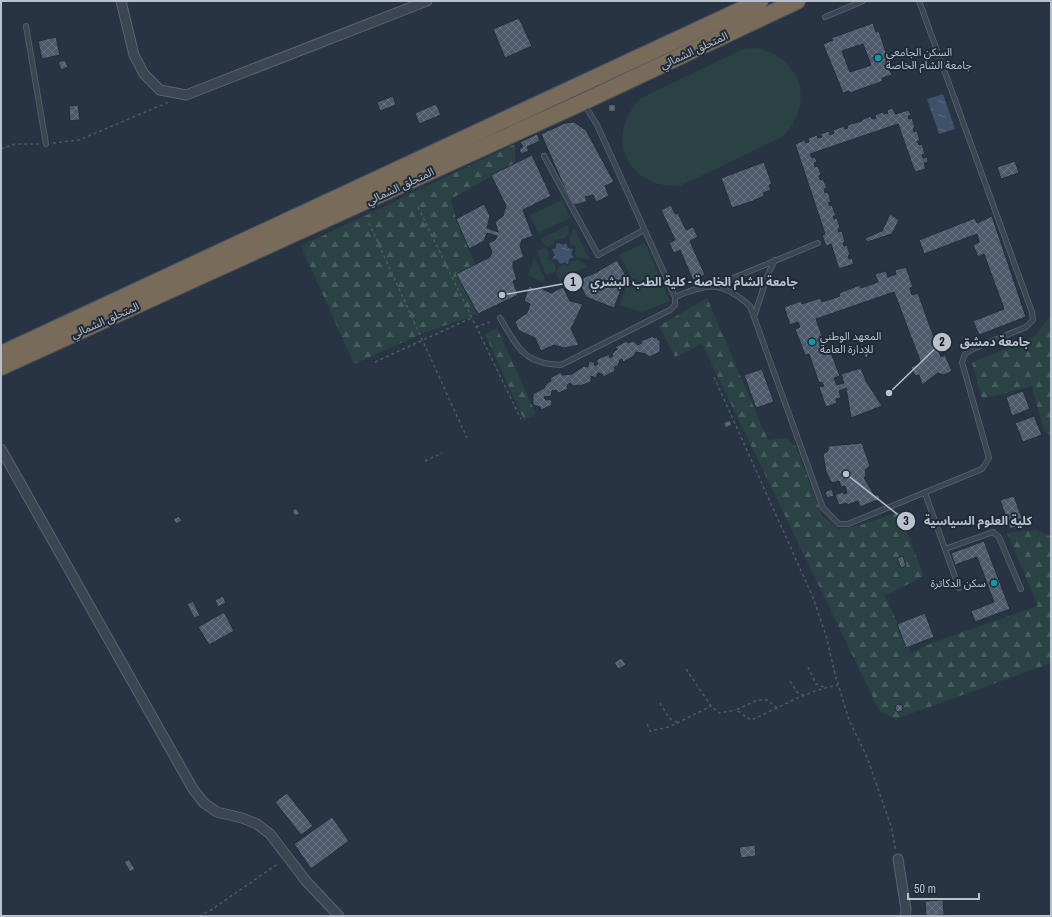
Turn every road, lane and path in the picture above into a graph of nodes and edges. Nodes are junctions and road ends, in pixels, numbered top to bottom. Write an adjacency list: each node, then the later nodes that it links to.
1 (121, 1): 10 (street)
2 (427, 1): 10 (street)
3 (797, 1): 11 (highway, المتحلق الشمالي)
4 (863, 1): 7 (lane)
5 (918, 1): 36 (lane)
6 (754, 2): 9 (highway, المتحلق الشمالي)
7 (825, 17)
8 (26, 26): 12 (lane)
9 (577, 86): 11 (highway); 27 (highway, المتحلق الشمالي)
10 (186, 95): 12 (path)
11 (583, 102): 17 (lane); 29 (highway, المتحلق الشمالي)
12 (46, 144): 13 (path)
13 (1, 148)
14 (544, 156): 17 (lane)
15 (418, 207): 23 (path)
16 (369, 223): 26 (path)
17 (644, 230): 21 (lane)
18 (818, 243): 19 (lane)
19 (775, 260): 20 (lane); 22 (lane)
20 (714, 286): 21 (lane); 22 (lane)
21 (675, 297): 24 (lane)
22 (754, 317): 36 (lane)
23 (471, 318): 25 (path); 26 (path)
24 (500, 318): 25 (path)
25 (476, 327): 31 (path)
26 (423, 340): 28 (path); 32 (path)
27 (1, 354)
28 (375, 362)
29 (1, 367)
30 (714, 377): 43 (path)
31 (521, 419)
32 (467, 438)
33 (1, 449): 52 (street)
34 (442, 453): 35 (path)
35 (425, 461)
36 (925, 493): 37 (lane)
37 (945, 549): 38 (lane); 39 (lane)
38 (959, 588)
39 (1021, 589)
40 (808, 667): 44 (path)
41 (686, 669): 47 (path)
42 (790, 681): 45 (path)
43 (838, 685): 44 (path); 53 (path)
44 (824, 687): 45 (path)
45 (805, 696): 48 (path)
46 (660, 703): 50 (path)
47 (711, 706): 49 (path); 50 (path)
48 (777, 708): 49 (path); 49 (path)
49 (736, 710)
50 (678, 723): 51 (path)
51 (646, 724)
52 (287, 857): 54 (path); 55 (street)
53 (898, 859): 56 (street)
54 (199, 916)
55 (339, 916)
56 (905, 916)

